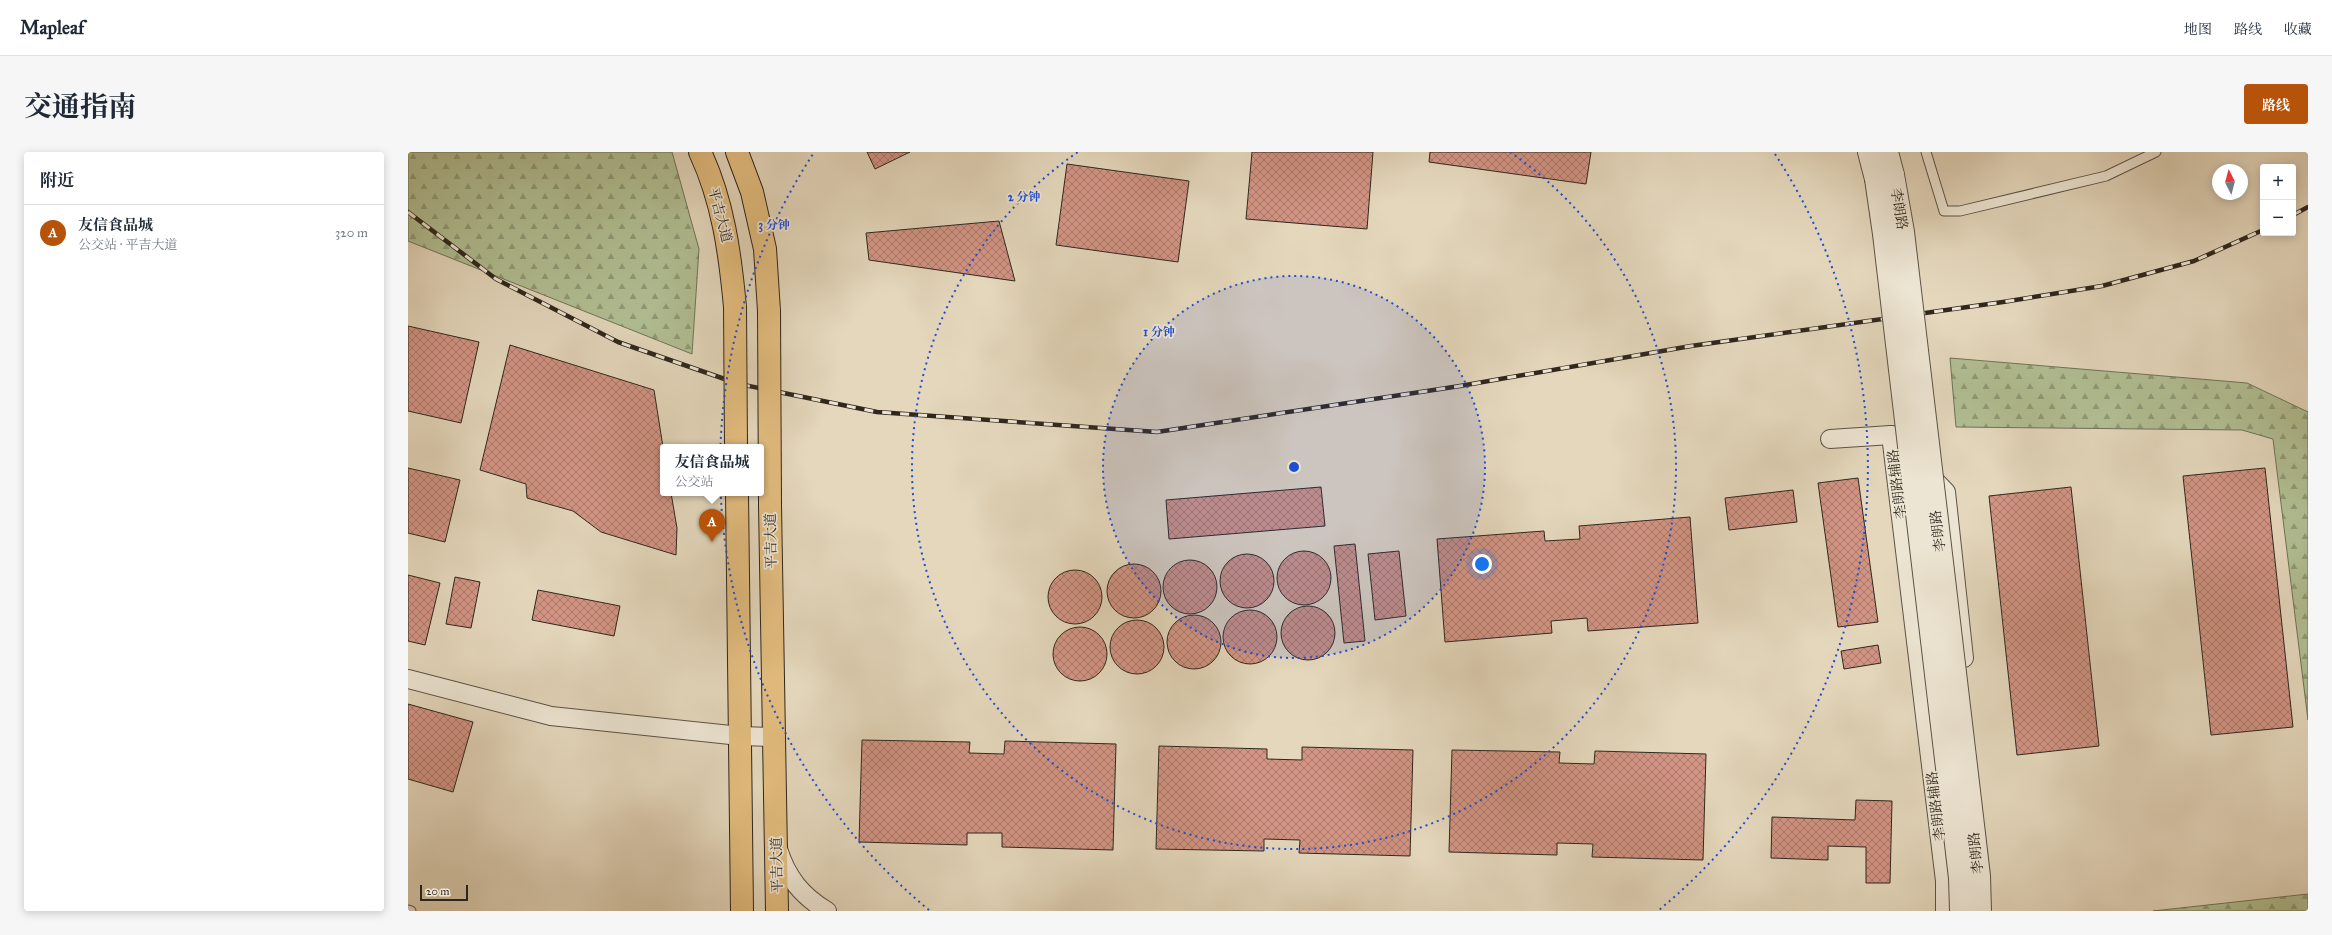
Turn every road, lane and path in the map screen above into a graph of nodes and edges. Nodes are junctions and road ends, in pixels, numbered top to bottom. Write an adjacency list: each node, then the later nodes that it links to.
1 (700, 152): 10 (main road, 平吉大道, bridge)
2 (737, 152): 14 (main road, 平吉大道, bridge)
3 (1869, 152): 7 (street, 李朗路)
4 (1887, 152): 7 (street, 李朗路)
5 (1926, 152): 6 (lane)
6 (2156, 152)
7 (1885, 177): 22 (street, 李朗路, bridge); 23 (street, 李朗路, bridge)
8 (1891, 435): 9 (street); 21 (street, 李朗路辅路); 24 (street, 李朗路辅路)
9 (1830, 439)
10 (736, 444)
11 (737, 496): 13 (main road)
12 (408, 679): 13 (street)
13 (740, 736): 14 (street); 18 (main road)
14 (773, 737): 15 (main road, 平吉大道)
15 (776, 843): 19 (main road, 平吉大道); 20 (street)
16 (408, 910): 17 (lane)
17 (411, 911)
18 (742, 911)
19 (777, 911)
20 (827, 911)
21 (1945, 911)
22 (1961, 911)
23 (1980, 911)
24 (1990, 911)

